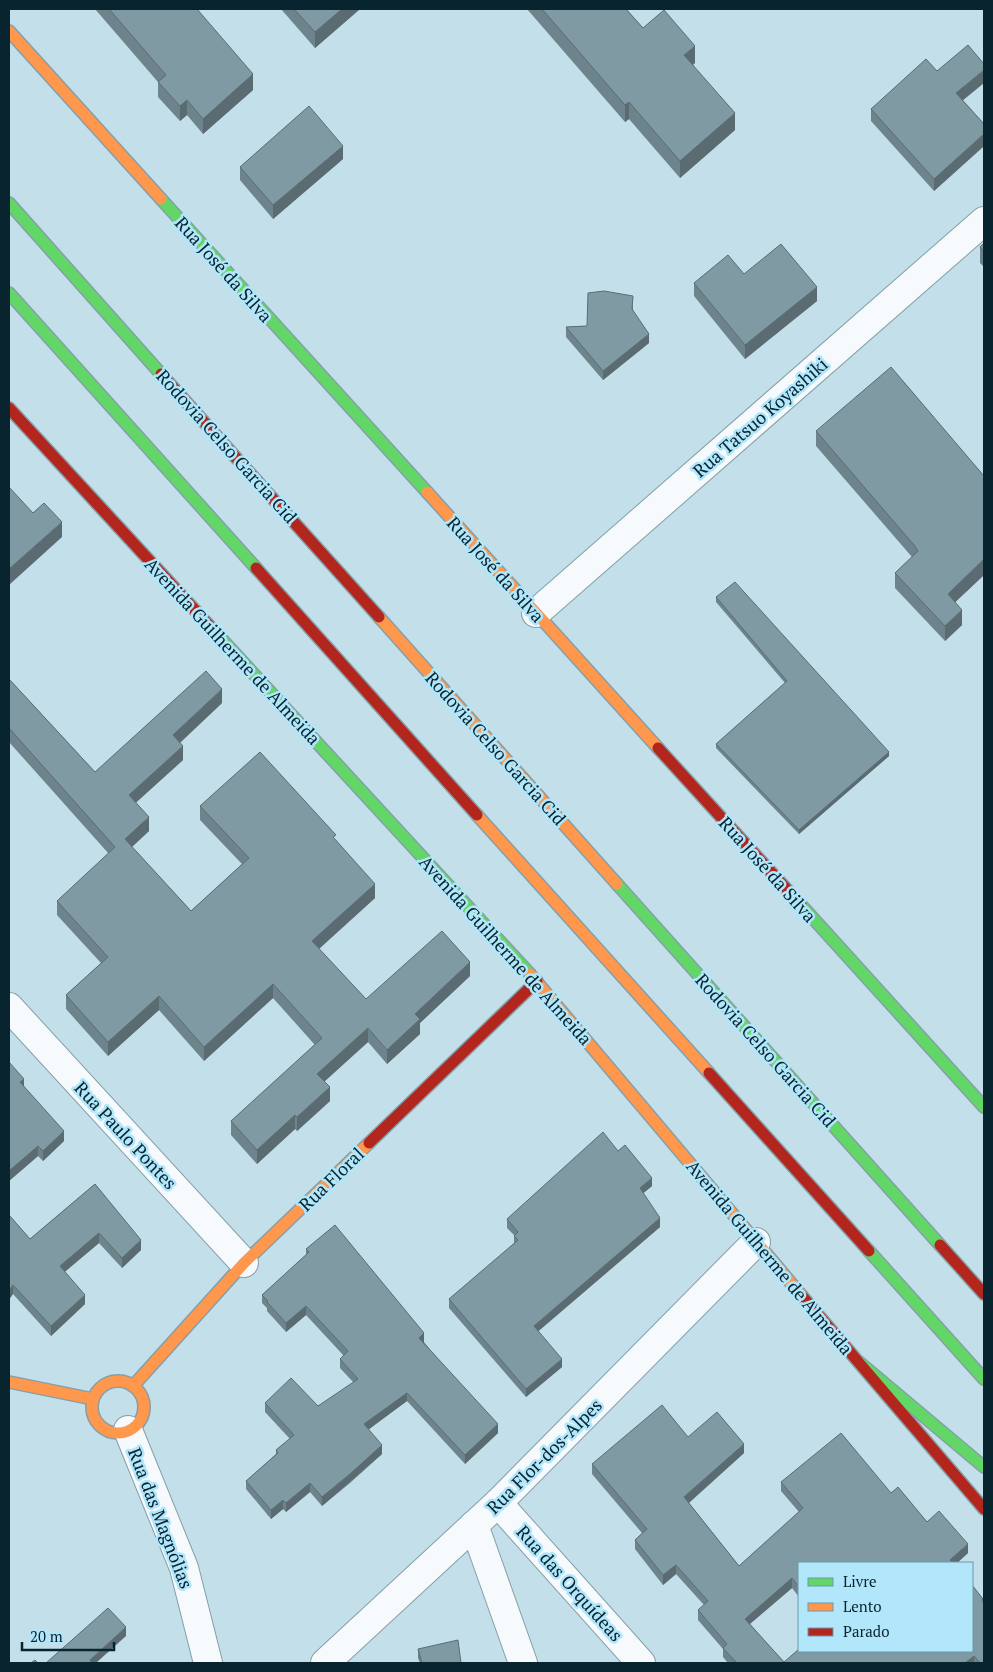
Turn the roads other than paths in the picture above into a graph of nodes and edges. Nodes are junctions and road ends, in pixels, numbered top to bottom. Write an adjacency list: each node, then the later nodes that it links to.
1 (9, 31): 6 (main road, Rua José da Silva)
2 (9, 203): 12 (main road, Rodovia Celso Garcia Cid)
3 (984, 221): 6 (street, Rua Tatsuo Koyashiki)
4 (9, 293): 14 (main road)
5 (9, 408): 7 (main road, Avenida Guilherme de Almeida)
6 (536, 613): 9 (main road, Rua José da Silva)
7 (537, 981): 10 (main road, Avenida Guilherme de Almeida); 11 (main road, Rua Floral)
8 (9, 1007): 11 (street, Rua Paulo Pontes)
9 (984, 1107)
10 (756, 1242): 13 (main road, Avenida Guilherme de Almeida); 20 (street, Rua Flor-dos-Alpes)
11 (244, 1263): 16 (main road, Rua Floral)
12 (984, 1294)
13 (859, 1362): 19 (main road); 21 (main road, Avenida Guilherme de Almeida)
14 (984, 1379)
15 (9, 1382): 17 (main road)
16 (133, 1386): 17 (main road); 18 (main road)
17 (93, 1399): 18 (main road)
18 (128, 1430): 23 (street, Rua das Magnólias)
19 (984, 1467)
20 (498, 1503): 22 (street, Rua Flor-dos-Alpes); 26 (street, Rua das Orquídeas)
21 (984, 1509)
22 (474, 1525): 24 (street, Rua Flor-dos-Alpes); 25 (street)
23 (208, 1663)
24 (325, 1663)
25 (523, 1663)
26 (641, 1663)

